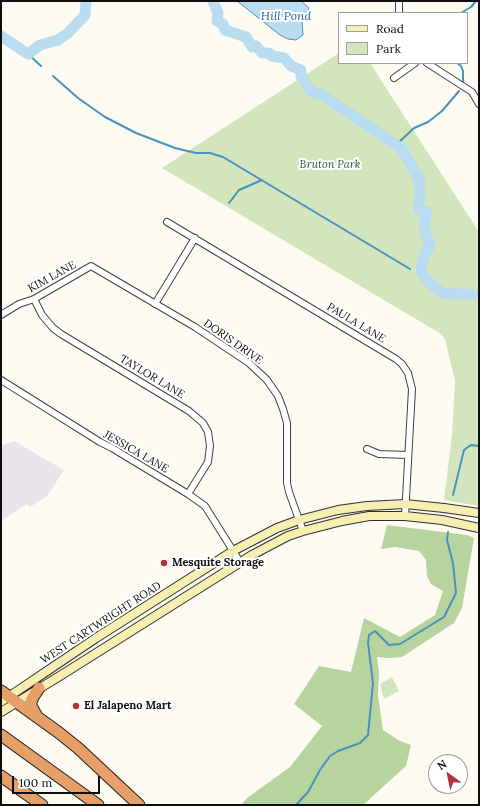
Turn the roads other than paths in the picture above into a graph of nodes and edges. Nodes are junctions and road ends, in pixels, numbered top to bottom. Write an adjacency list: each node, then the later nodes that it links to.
1 (399, 1): 2 (street)
2 (399, 12)
3 (414, 64): 5 (street)
4 (429, 64): 6 (street)
5 (394, 78)
6 (479, 101)
7 (167, 222): 8 (street, PAULA LANE)
8 (195, 238): 11 (street); 15 (street, PAULA LANE)
9 (91, 266): 10 (street, KIM LANE); 11 (street, DORIS DRIVE)
10 (34, 299): 12 (street, KIM LANE); 16 (street, TAYLOR LANE)
11 (155, 304): 20 (street, DORIS DRIVE)
12 (1, 315)
13 (2, 384): 16 (street, JESSICA LANE)
14 (367, 449): 15 (street)
15 (408, 455): 17 (street, PAULA LANE)
16 (188, 494): 23 (street, JESSICA LANE)
17 (405, 504): 18 (main road, WEST CARTWRIGHT ROAD); 19 (street, PAULA LANE); 20 (main road, WEST CARTWRIGHT ROAD)
18 (479, 513)
19 (405, 516): 21 (main road, WEST CARTWRIGHT ROAD); 22 (main road, WEST CARTWRIGHT ROAD)
20 (299, 520): 22 (street, DORIS DRIVE); 23 (main road, WEST CARTWRIGHT ROAD)
21 (479, 528)
22 (303, 530): 24 (main road, WEST CARTWRIGHT ROAD)
23 (233, 551): 24 (street, JESSICA LANE); 25 (main road, WEST CARTWRIGHT ROAD)
24 (240, 562): 26 (main road, WEST CARTWRIGHT ROAD)
25 (96, 638): 26 (main road); 27 (main road, WEST CARTWRIGHT ROAD)
26 (103, 649): 28 (main road, WEST CARTWRIGHT ROAD)
27 (58, 665): 28 (main road); 30 (main road, WEST CARTWRIGHT ROAD)
28 (63, 674): 29 (main road, WEST CARTWRIGHT ROAD)
29 (40, 688): 30 (main road, WEST CARTWRIGHT ROAD); 32 (highway)
30 (7, 698): 31 (main road); 32 (highway)
31 (1, 711)
32 (36, 716): 37 (highway)
33 (1, 735): 36 (highway)
34 (1, 776): 35 (highway)
35 (42, 805)
36 (98, 805)
37 (139, 805)

